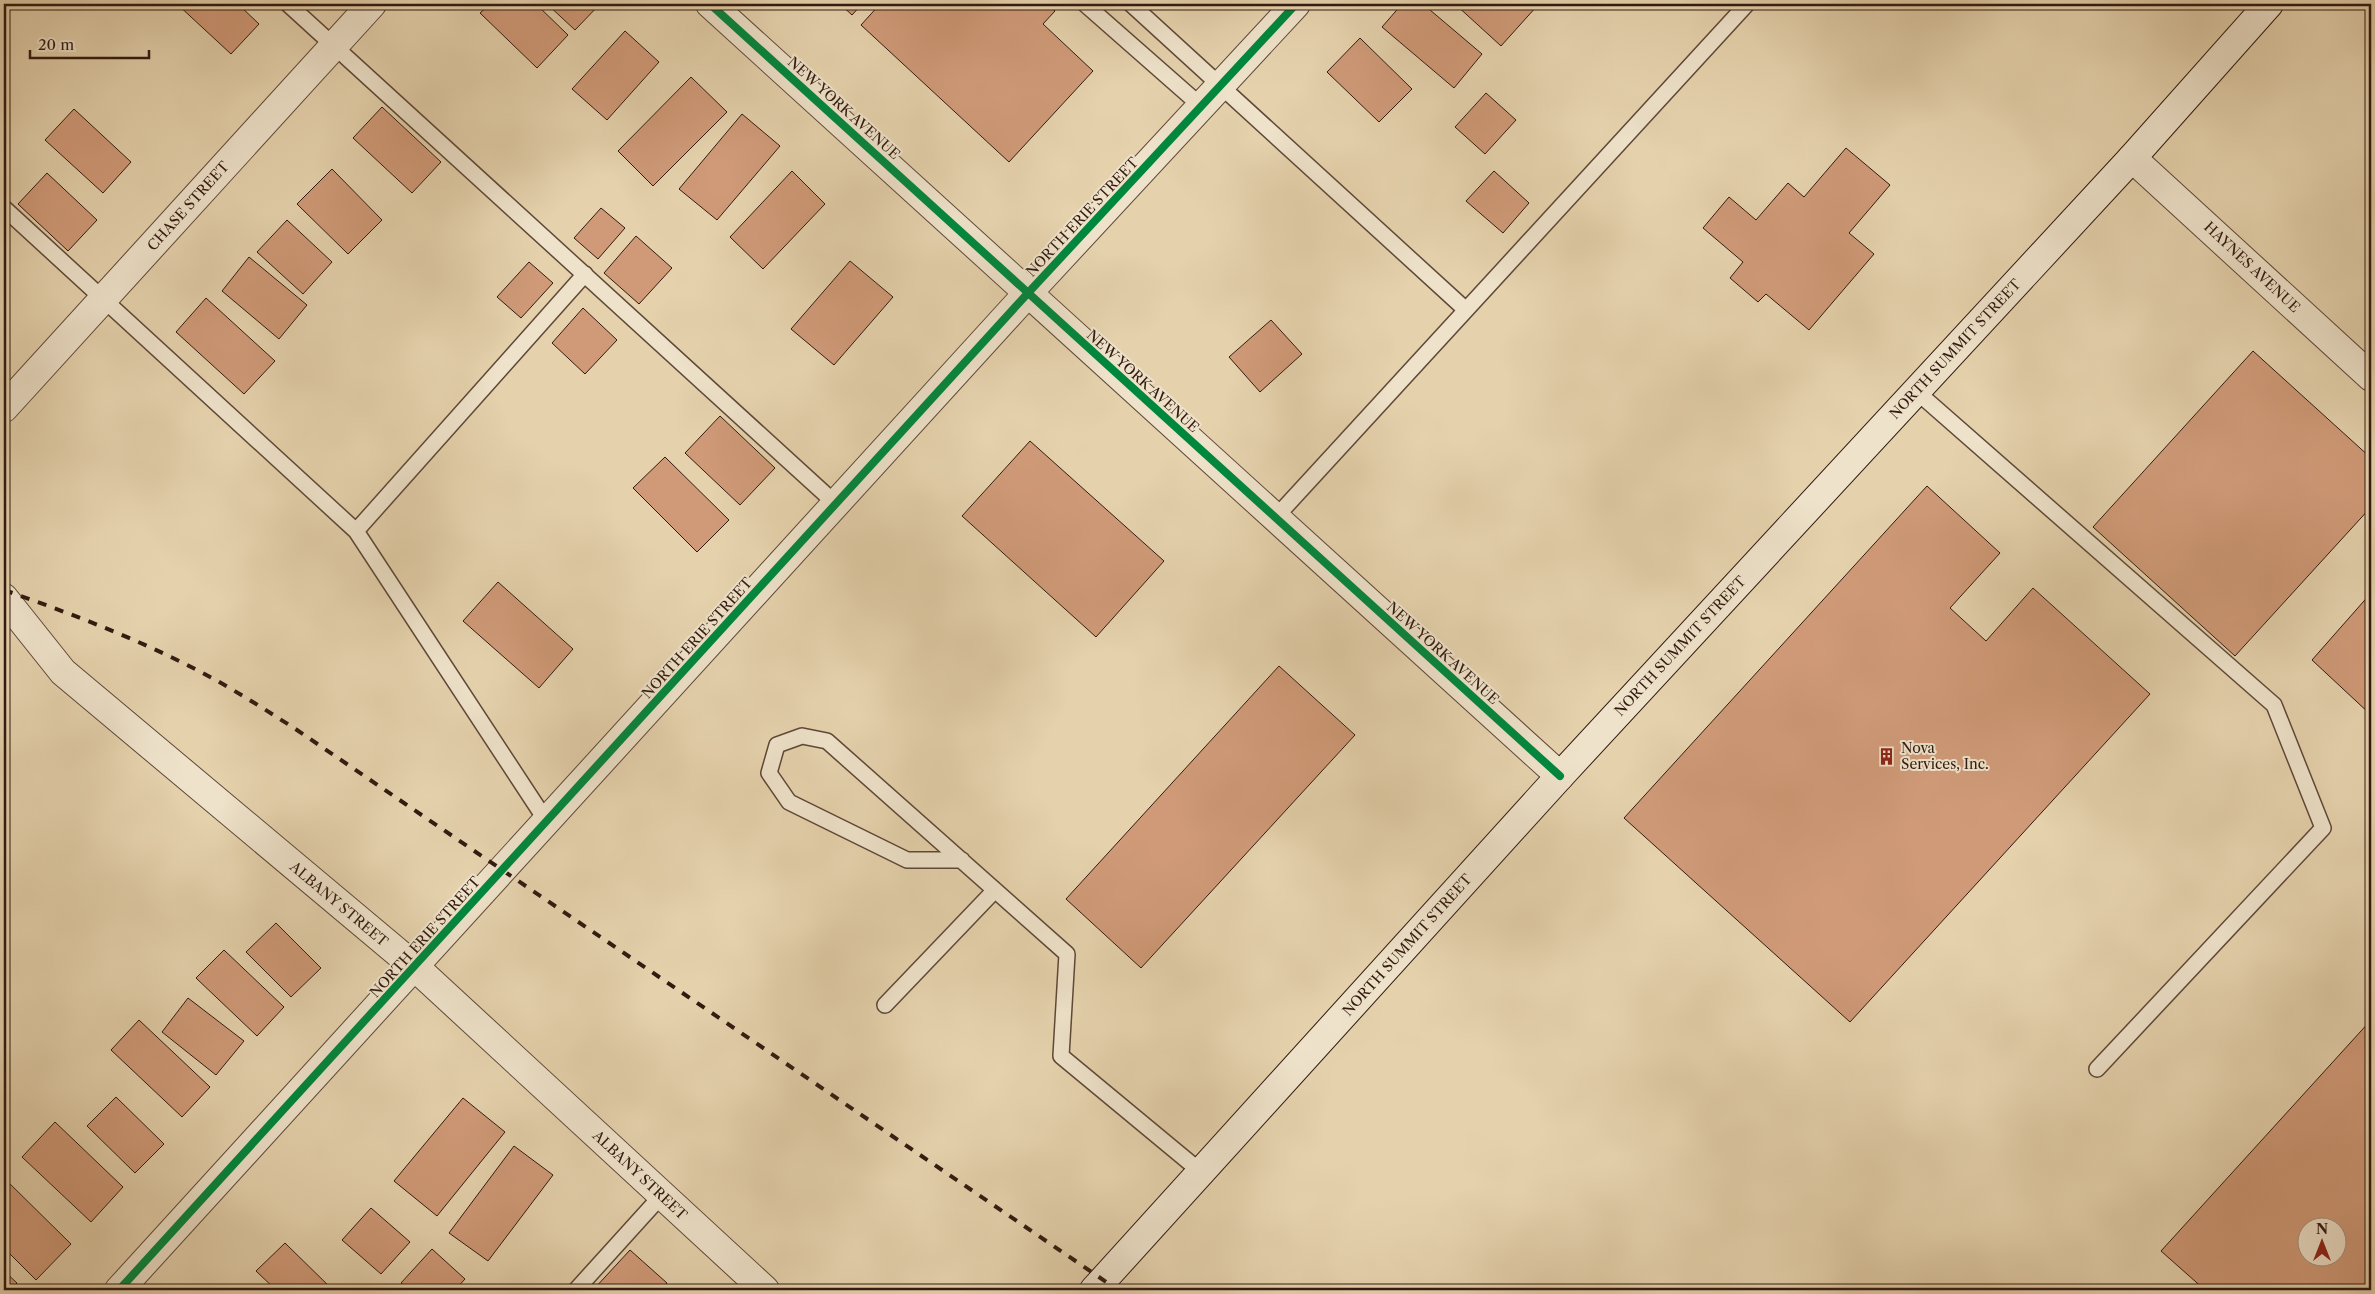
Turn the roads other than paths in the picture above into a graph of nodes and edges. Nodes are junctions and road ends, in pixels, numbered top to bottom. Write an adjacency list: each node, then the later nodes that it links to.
1 (288, 4): 9 (lane)
2 (372, 4): 9 (street, CHASE STREET)
3 (710, 4): 15 (street, NEW YORK AVENUE)
4 (1085, 4): 11 (lane)
5 (1131, 4): 10 (lane)
6 (1296, 4): 10 (street, NORTH ERIE STREET)
7 (1747, 4): 17 (lane)
8 (2270, 4): 12 (street, NORTH SUMMIT STREET)
9 (334, 46): 14 (lane); 16 (street, CHASE STREET)
10 (1220, 85): 11 (street, NORTH ERIE STREET); 17 (lane)
11 (1201, 106): 15 (street, NORTH ERIE STREET)
12 (2132, 158): 18 (street, HAYNES AVENUE); 19 (street, NORTH SUMMIT STREET)
13 (4, 208): 16 (lane)
14 (585, 274): 21 (lane); 23 (lane)
15 (1028, 293): 21 (street, NORTH ERIE STREET); 22 (street, NEW YORK AVENUE)
16 (102, 300): 20 (street, CHASE STREET); 23 (lane)
17 (1466, 310): 22 (lane)
18 (2371, 377)
19 (1916, 391): 25 (street, NORTH SUMMIT STREET); 31 (lane)
20 (4, 408)
21 (836, 504): 26 (street, NORTH ERIE STREET)
22 (1276, 518): 25 (street, NEW YORK AVENUE)
23 (356, 531): 26 (lane)
24 (4, 598): 29 (street, ALBANY STREET)
25 (1560, 776): 32 (street, NORTH SUMMIT STREET)
26 (547, 822): 29 (street, NORTH ERIE STREET)
27 (962, 860): 27 (lane); 28 (lane)
28 (995, 890): 30 (lane); 32 (lane)
29 (415, 967): 33 (street, ALBANY STREET); 34 (street, NORTH ERIE STREET)
30 (886, 1005)
31 (2098, 1070)
32 (1201, 1172): 37 (street, NORTH SUMMIT STREET)
33 (662, 1195): 35 (lane); 36 (street, ALBANY STREET)
34 (119, 1290)
35 (576, 1290)
36 (765, 1290)
37 (1094, 1290)

